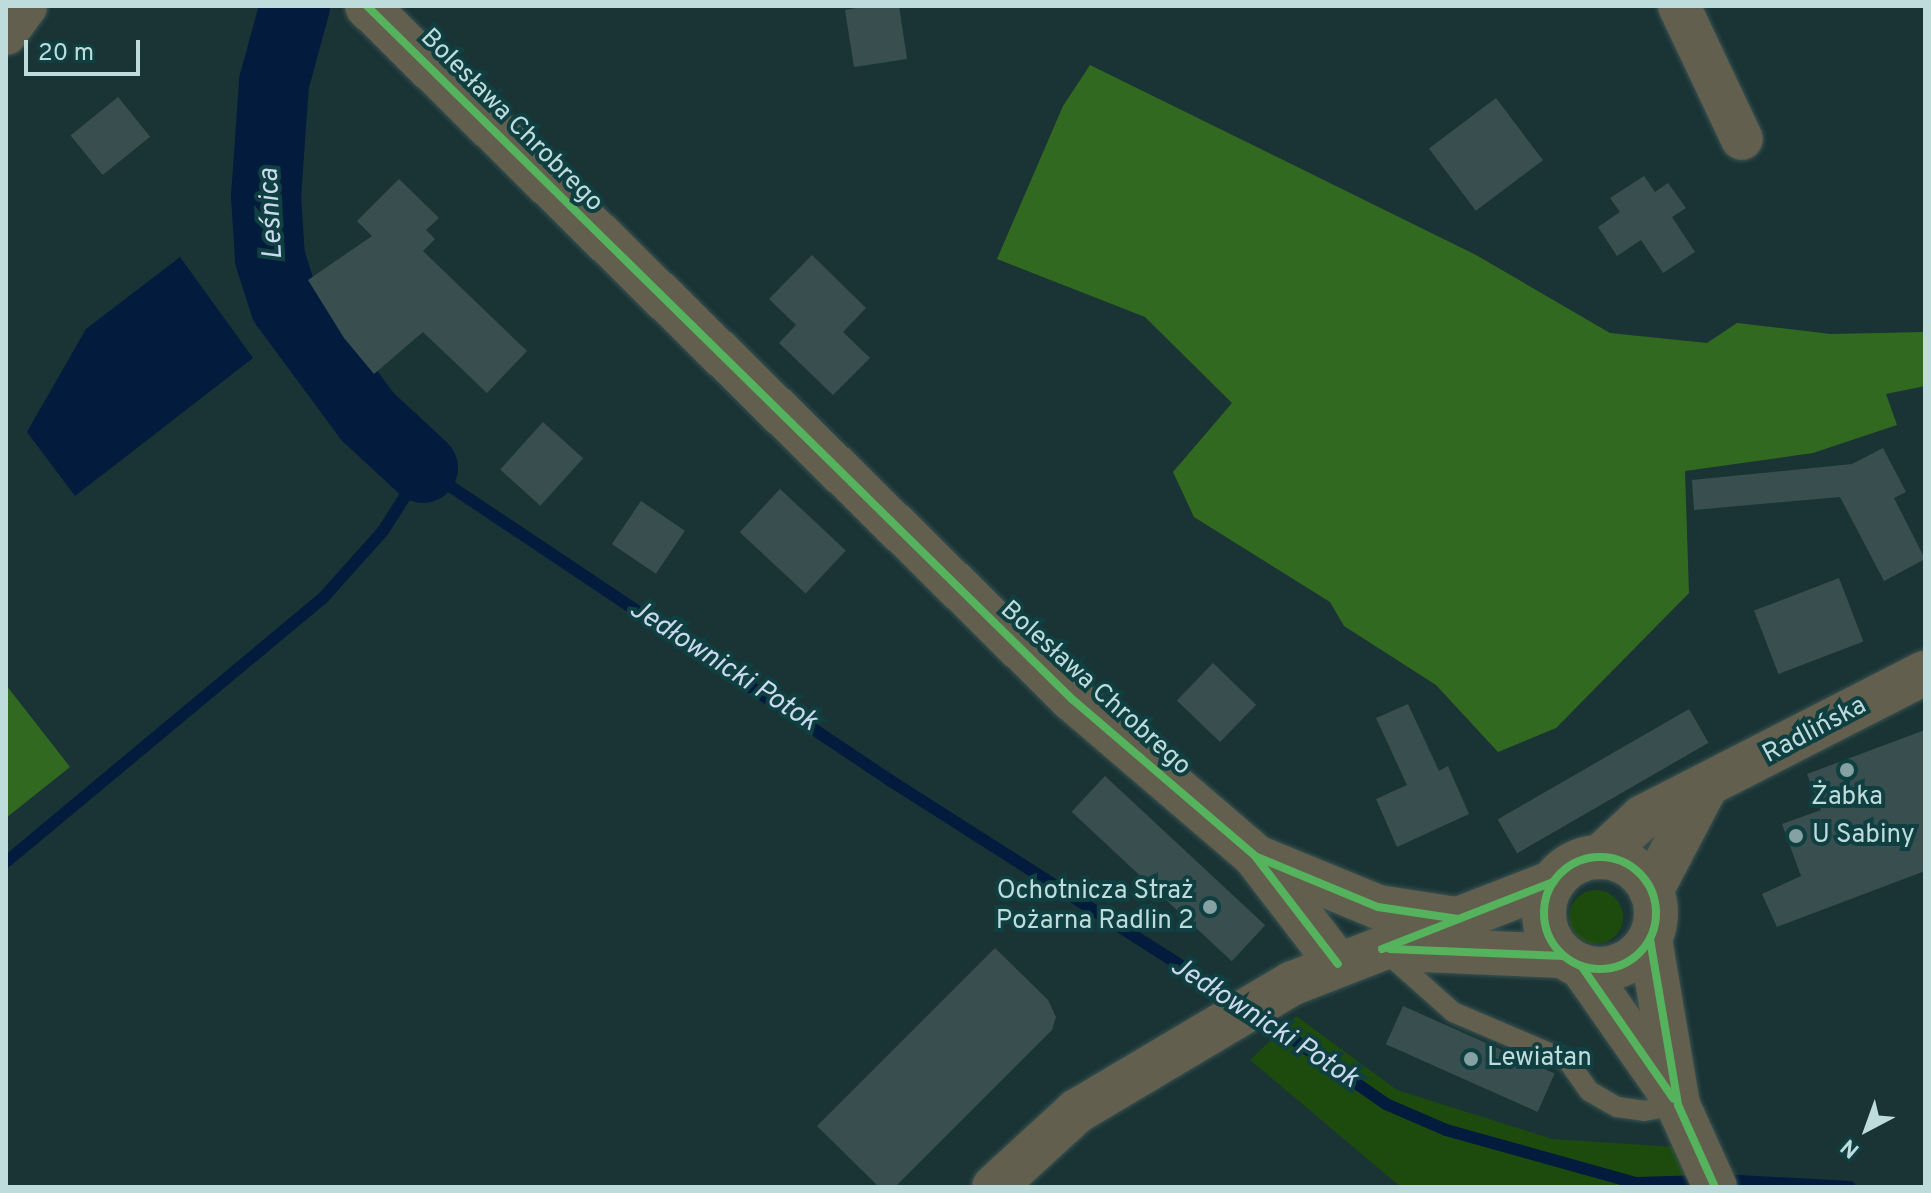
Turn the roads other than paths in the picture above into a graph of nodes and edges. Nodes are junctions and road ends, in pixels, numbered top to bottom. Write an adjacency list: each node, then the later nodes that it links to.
1 (26, 6): 4 (street)
2 (1679, 6): 5 (street)
3 (368, 7): 8 (street, Bolesława Chrobrego)
4 (6, 34)
5 (1742, 139)
6 (1925, 673): 7 (street, Radlińska)
7 (1705, 788): 9 (street, Radlińska); 11 (street)
8 (1255, 856): 12 (street, Bolesława Chrobrego); 16 (street, Bolesława Chrobrego)
9 (1600, 857): 10 (street); 11 (street)
10 (1553, 882): 12 (street); 15 (street)
11 (1651, 891): 13 (street)
12 (1458, 919): 14 (street)
13 (1650, 939): 15 (street); 17 (street)
14 (1382, 949): 15 (street); 16 (street); 17 (lane)
15 (1573, 962): 17 (street)
16 (1338, 964): 18 (street)
17 (1685, 1124): 19 (street)
18 (994, 1187)
19 (1715, 1187)

